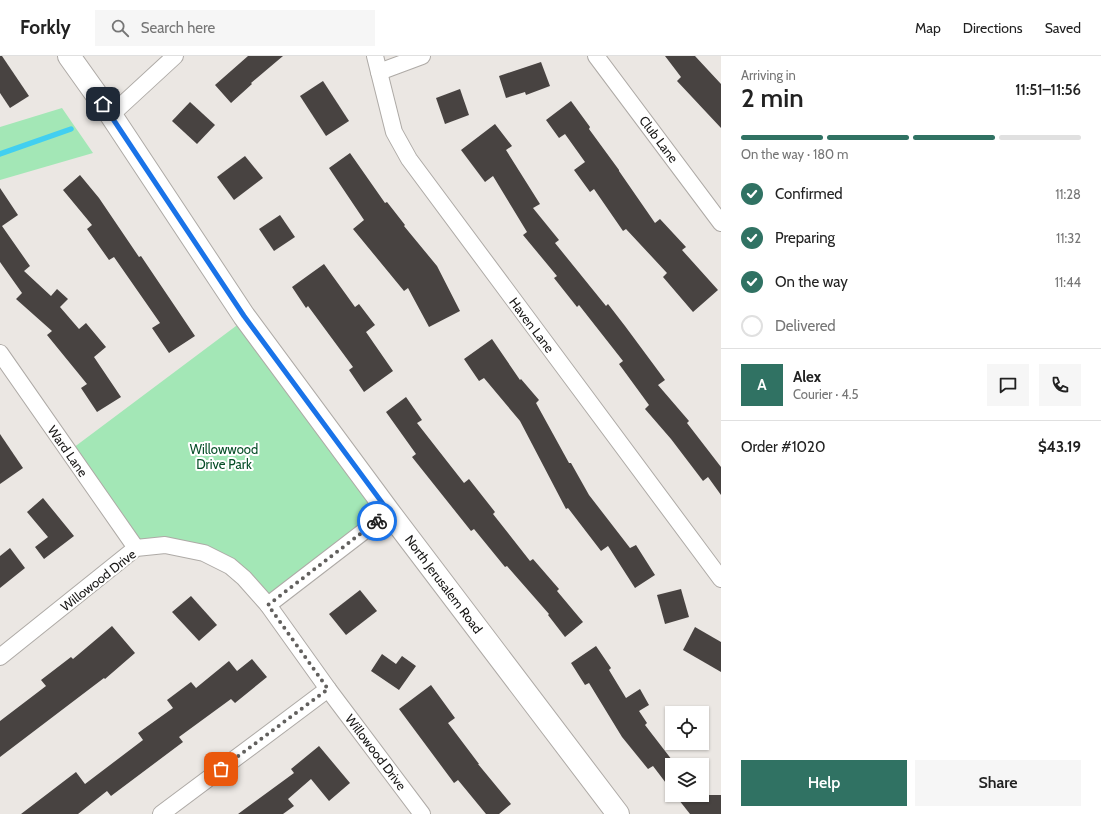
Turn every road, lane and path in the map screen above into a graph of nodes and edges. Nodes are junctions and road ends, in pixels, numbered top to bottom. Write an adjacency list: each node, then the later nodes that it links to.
1 (69, 56): 6 (main road, North Jerusalem Road)
2 (174, 56): 6 (street)
3 (422, 56): 5 (street)
4 (596, 56): 7 (street, Club Lane)
5 (377, 64): 11 (street, Haven Lane)
6 (111, 116): 9 (main road, North Jerusalem Road)
7 (721, 223)
8 (0, 353): 10 (street, Ward Lane)
9 (389, 512): 12 (street); 17 (main road, North Jerusalem Road)
10 (136, 548): 12 (street, Willowood Drive); 13 (street, Willowood Drive)
11 (721, 579)
12 (268, 605): 14 (street, Willowood Drive)
13 (0, 657)
14 (328, 689): 15 (street); 16 (street, Willowood Drive)
15 (161, 814)
16 (422, 814)
17 (618, 814)

